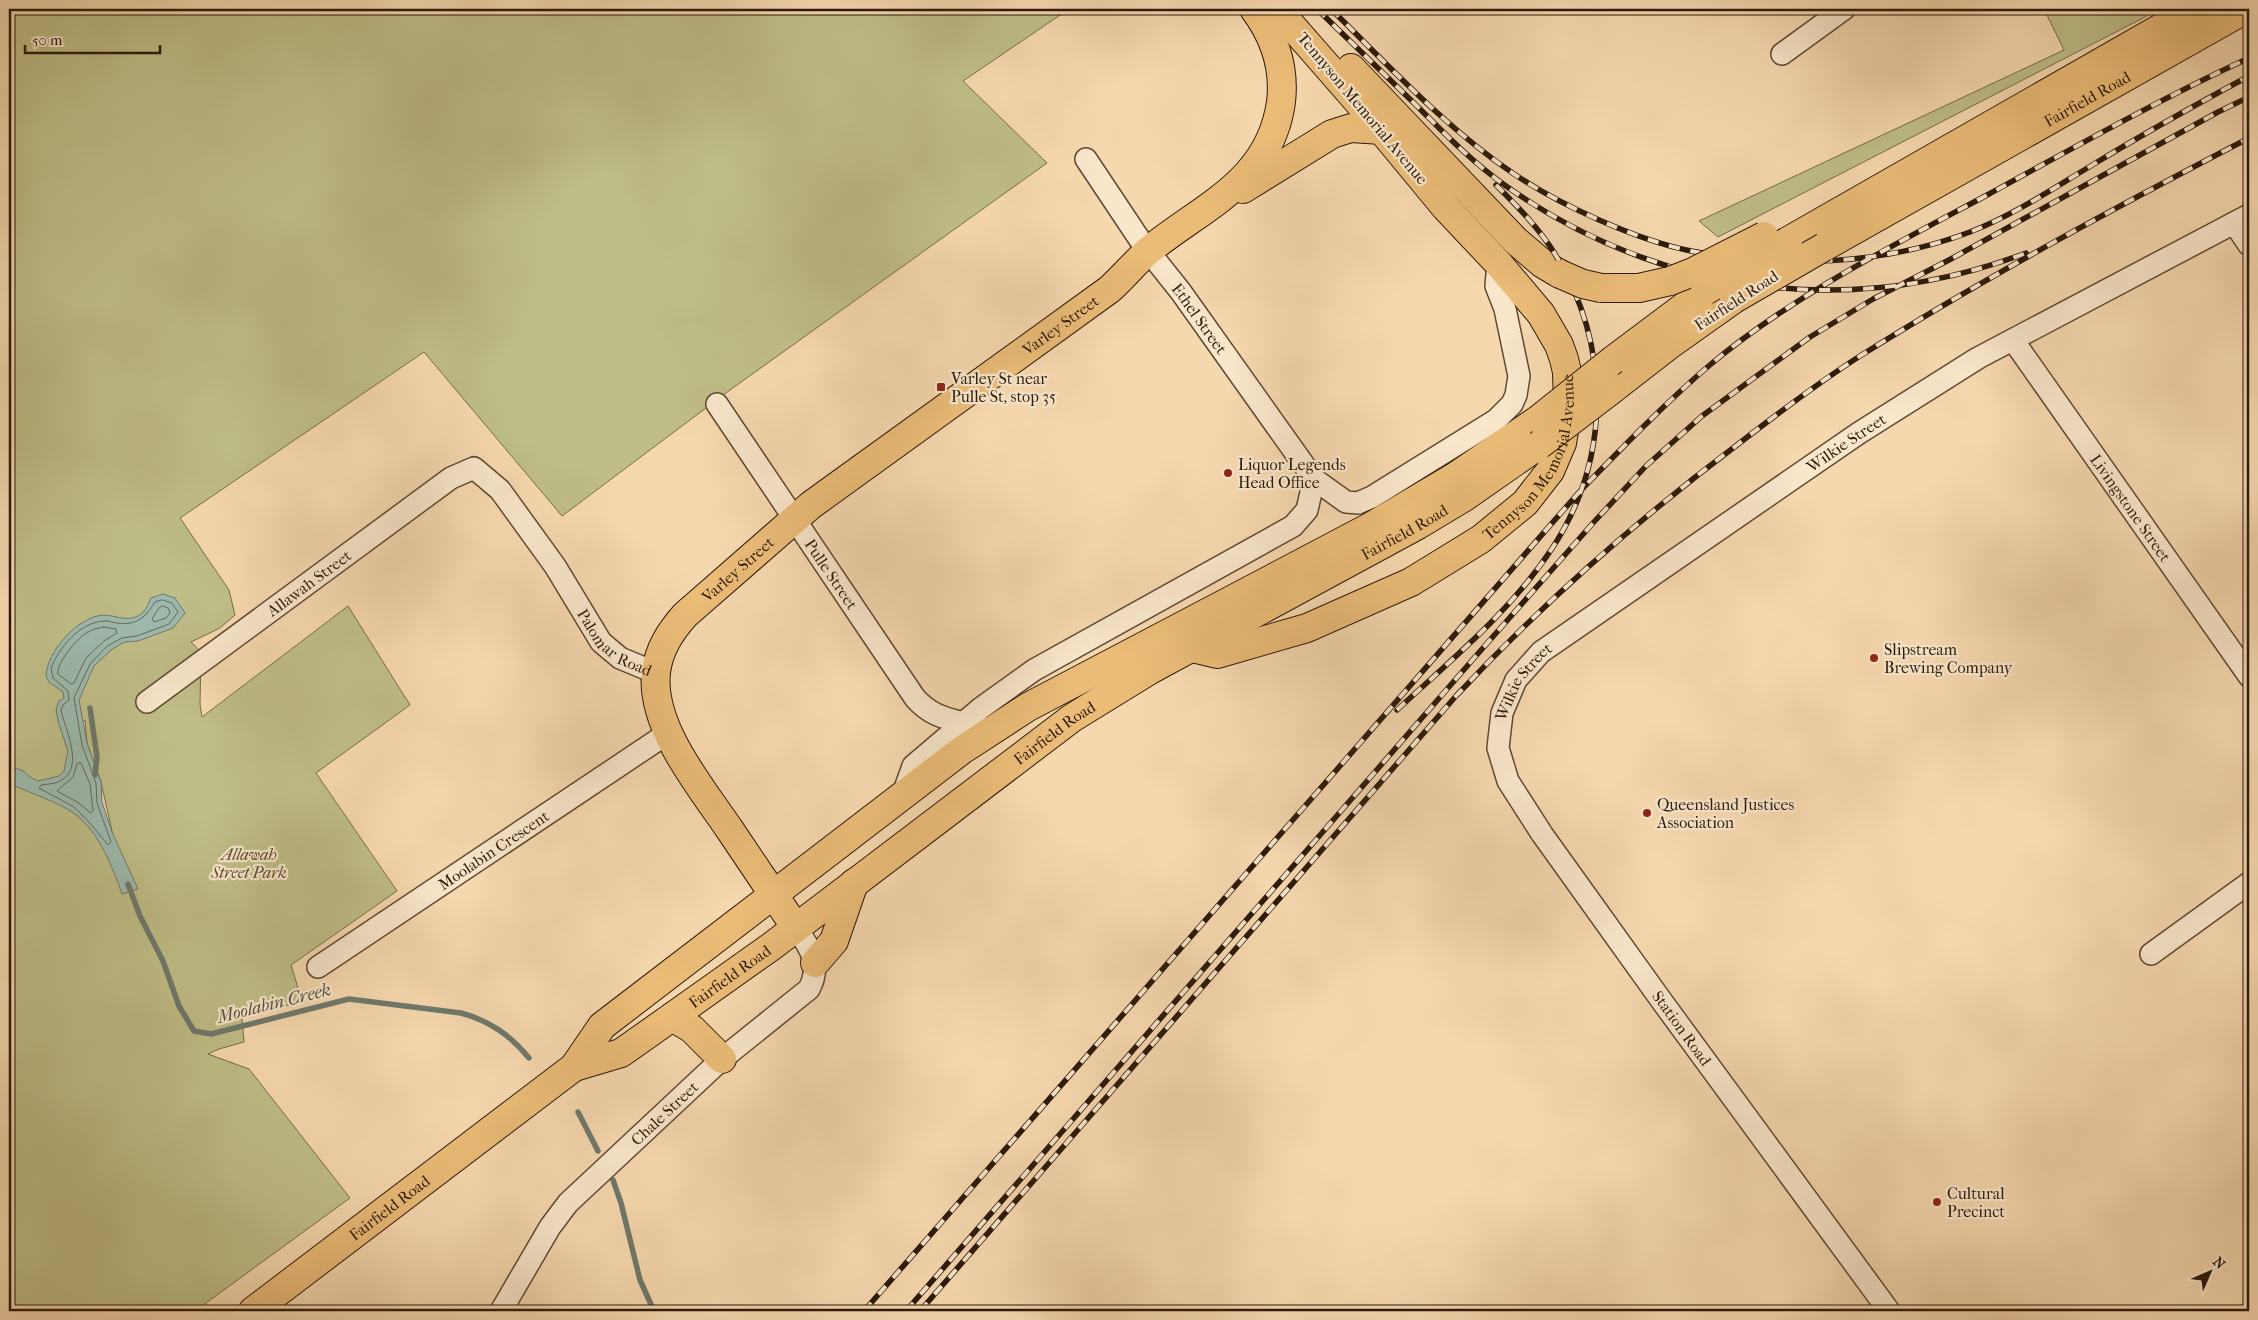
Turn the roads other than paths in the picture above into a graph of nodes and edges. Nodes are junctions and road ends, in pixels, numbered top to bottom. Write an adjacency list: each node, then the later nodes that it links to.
1 (1254, 9): 10 (main road, Varley Street)
2 (1277, 9): 8 (main road, Tennyson Memorial Avenue)
3 (1285, 9): 12 (main road, bridge)
4 (1844, 9): 7 (street)
5 (2194, 9): 12 (main road, Fairfield Road)
6 (2246, 9): 21 (main road, Fairfield Road, bridge)
7 (1782, 54)
8 (1382, 130): 10 (main road); 15 (main road, Tennyson Memorial Avenue)
9 (1086, 159): 14 (street, Ethel Street)
10 (1210, 208): 14 (main road, Varley Street)
11 (2242, 219): 13 (street); 16 (street, Wilkie Street)
12 (1776, 238): 28 (main road, Fairfield Road, bridge)
13 (2249, 245)
14 (1148, 252): 19 (street, Ethel Street); 20 (main road, Varley Street)
15 (1498, 263): 19 (street); 21 (main road, Tennyson Memorial Avenue)
16 (2013, 340): 23 (street, Livingstone Street); 27 (street, Wilkie Street)
17 (717, 404): 20 (street, Pulle Street)
18 (474, 468): 22 (street, Palomar Road); 24 (street, Allawah Street)
19 (1314, 479): 25 (street)
20 (794, 518): 22 (main road, Varley Street); 25 (street, Pulle Street)
21 (1192, 648): 29 (main road, Fairfield Road)
22 (656, 673): 26 (main road, Palomar Road)
23 (2249, 676)
24 (147, 702)
25 (964, 722): 28 (street)
26 (668, 733): 31 (main road, Palomar Road); 35 (street, Moolabin Crescent)
27 (1499, 733): 41 (street, Station Road)
28 (902, 797): 31 (main road, Fairfield Road)
29 (854, 883): 32 (main road, Fairfield Road); 34 (main road)
30 (2249, 883): 33 (street)
31 (775, 896): 32 (main road, Palomar Road); 38 (main road, Fairfield Road)
32 (796, 928): 34 (street); 36 (main road, Fairfield Road)
33 (2151, 954)
34 (815, 963): 37 (street, Chale Street)
35 (318, 967)
36 (672, 1017): 37 (main road); 38 (main road, Fairfield Road)
37 (722, 1059): 40 (street, Chale Street)
38 (574, 1067): 39 (main road, Fairfield Road)
39 (253, 1311)
40 (501, 1311)
41 (1889, 1311)

